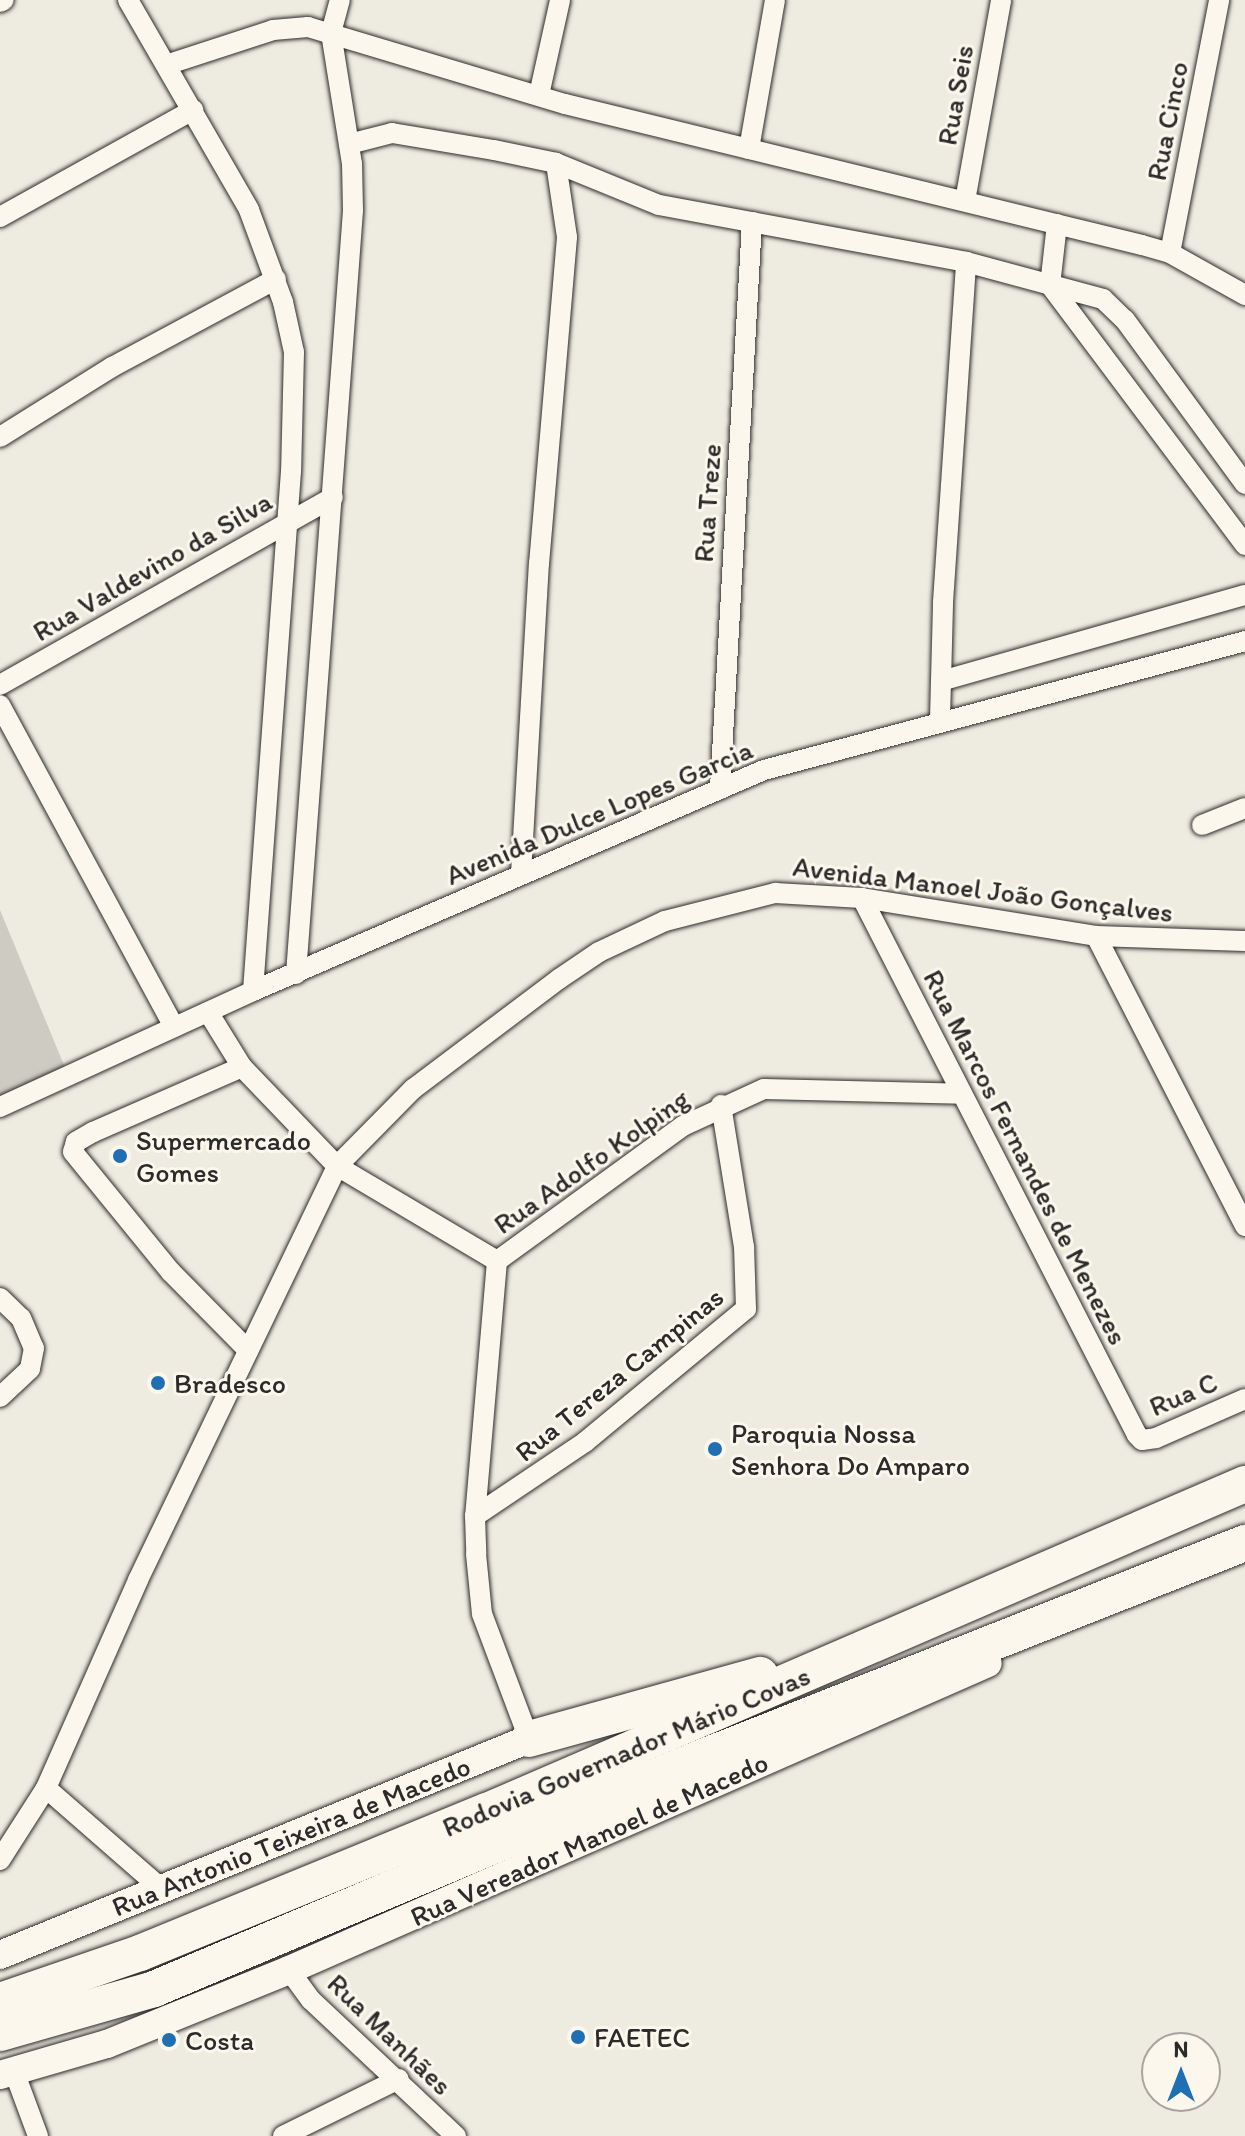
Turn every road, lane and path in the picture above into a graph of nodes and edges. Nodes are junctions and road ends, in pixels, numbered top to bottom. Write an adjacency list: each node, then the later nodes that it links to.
1 (128, 0): 8 (street)
2 (340, 0): 7 (street)
3 (560, 0): 9 (street)
4 (775, 0): 12 (street)
5 (1001, 0): 14 (street, Rua Seis)
6 (1219, 0): 18 (street, Rua Cinco)
7 (331, 33): 8 (street); 9 (street); 11 (street)
8 (169, 64): 10 (street)
9 (539, 95): 12 (street)
10 (193, 110): 15 (street); 20 (street)
11 (349, 144): 13 (street); 25 (street)
12 (749, 149): 14 (street)
13 (556, 163): 16 (street); 37 (street)
14 (965, 201): 17 (street)
15 (0, 217)
16 (752, 222): 19 (street); 34 (street, Rua Treze)
17 (1057, 224): 18 (street); 21 (street)
18 (1170, 253): 22 (street)
19 (966, 262): 21 (street); 30 (street)
20 (276, 279): 23 (street); 26 (street)
21 (1050, 285): 24 (street); 27 (street)
22 (1245, 295)
23 (0, 437)
24 (1245, 484)
25 (333, 497): 26 (street, Rua Valdevino da Silva); 41 (street)
26 (287, 519): 31 (street, Rua Valdevino da Silva); 42 (street)
27 (1245, 545)
28 (1245, 595): 30 (street)
29 (1245, 641): 33 (street, Avenida Dulce Lopes Garcia)
30 (941, 681): 33 (street)
31 (0, 685)
32 (0, 705): 44 (street)
33 (940, 719): 34 (street, Avenida Dulce Lopes Garcia)
34 (720, 789): 37 (street, Avenida Dulce Lopes Garcia)
35 (1245, 808): 36 (street)
36 (1202, 825)
37 (521, 874): 41 (street, Avenida Dulce Lopes Garcia)
38 (862, 898): 39 (street, Avenida Manoel João Gonçalves); 46 (street, Rua Marcos Fernandes de Menezes); 49 (street, Avenida Manoel João Gonçalves)
39 (1096, 936): 40 (street, Avenida Manoel João Gonçalves); 50 (street)
40 (1245, 941)
41 (296, 974): 42 (street, Avenida Dulce Lopes Garcia)
42 (253, 991): 43 (street, Avenida Dulce Lopes Garcia)
43 (208, 1012): 44 (street, Avenida Dulce Lopes Garcia); 45 (street)
44 (174, 1027): 48 (street, Avenida Dulce Lopes Garcia)
45 (242, 1067): 49 (street); 53 (street)
46 (962, 1094): 47 (street, Rua Adolfo Kolping); 56 (street, Rua Marcos Fernandes de Menezes)
47 (721, 1105): 51 (street, Rua Adolfo Kolping); 58 (street, Rua Tereza Campinas)
48 (0, 1107)
49 (337, 1166): 51 (street); 53 (street, Avenida Manoel João Gonçalves)
50 (1245, 1226)
51 (497, 1261): 58 (street, Rua Adolfo Kolping)
52 (0, 1298): 54 (street)
53 (248, 1350): 63 (street, Avenida Manoel João Gonçalves)
54 (6, 1392)
55 (1245, 1399): 56 (street, Rua C)
56 (1142, 1440)
57 (1245, 1484): 61 (highway, Rodovia Governador Mário Covas)
58 (475, 1516): 62 (street, Rua Adolfo Kolping)
59 (1245, 1543): 60 (highway, Rodovia Governador Mário Covas)
60 (1118, 1597): 71 (street, Rua Vereador Manoel de Macedo); 73 (highway, Rodovia Governador Mário Covas)
61 (859, 1651): 62 (highway); 72 (highway, Rodovia Governador Mário Covas)
62 (529, 1739): 66 (street, Rua Antonio Teixeira de Macedo)
63 (46, 1788): 64 (street, Avenida Manoel João Gonçalves); 65 (street)
64 (0, 1858)
65 (134, 1867): 66 (street); 67 (street)
66 (163, 1890): 67 (street, Rua Antonio Teixeira de Macedo)
67 (131, 1904): 69 (street, Rua Antonio Teixeira de Macedo)
68 (0, 1932): 69 (street)
69 (52, 1933): 70 (street, Rua Antonio Teixeira de Macedo)
70 (0, 1955)
71 (289, 1970): 74 (street, Rua Manhães); 75 (street, Rua Vereador Manoel de Macedo)
72 (0, 2001)
73 (0, 2033)
74 (399, 2079): 77 (street); 78 (street, Rua Manhães)
75 (6, 2081): 76 (street)
76 (38, 2136)
77 (283, 2136)
78 (456, 2136)

